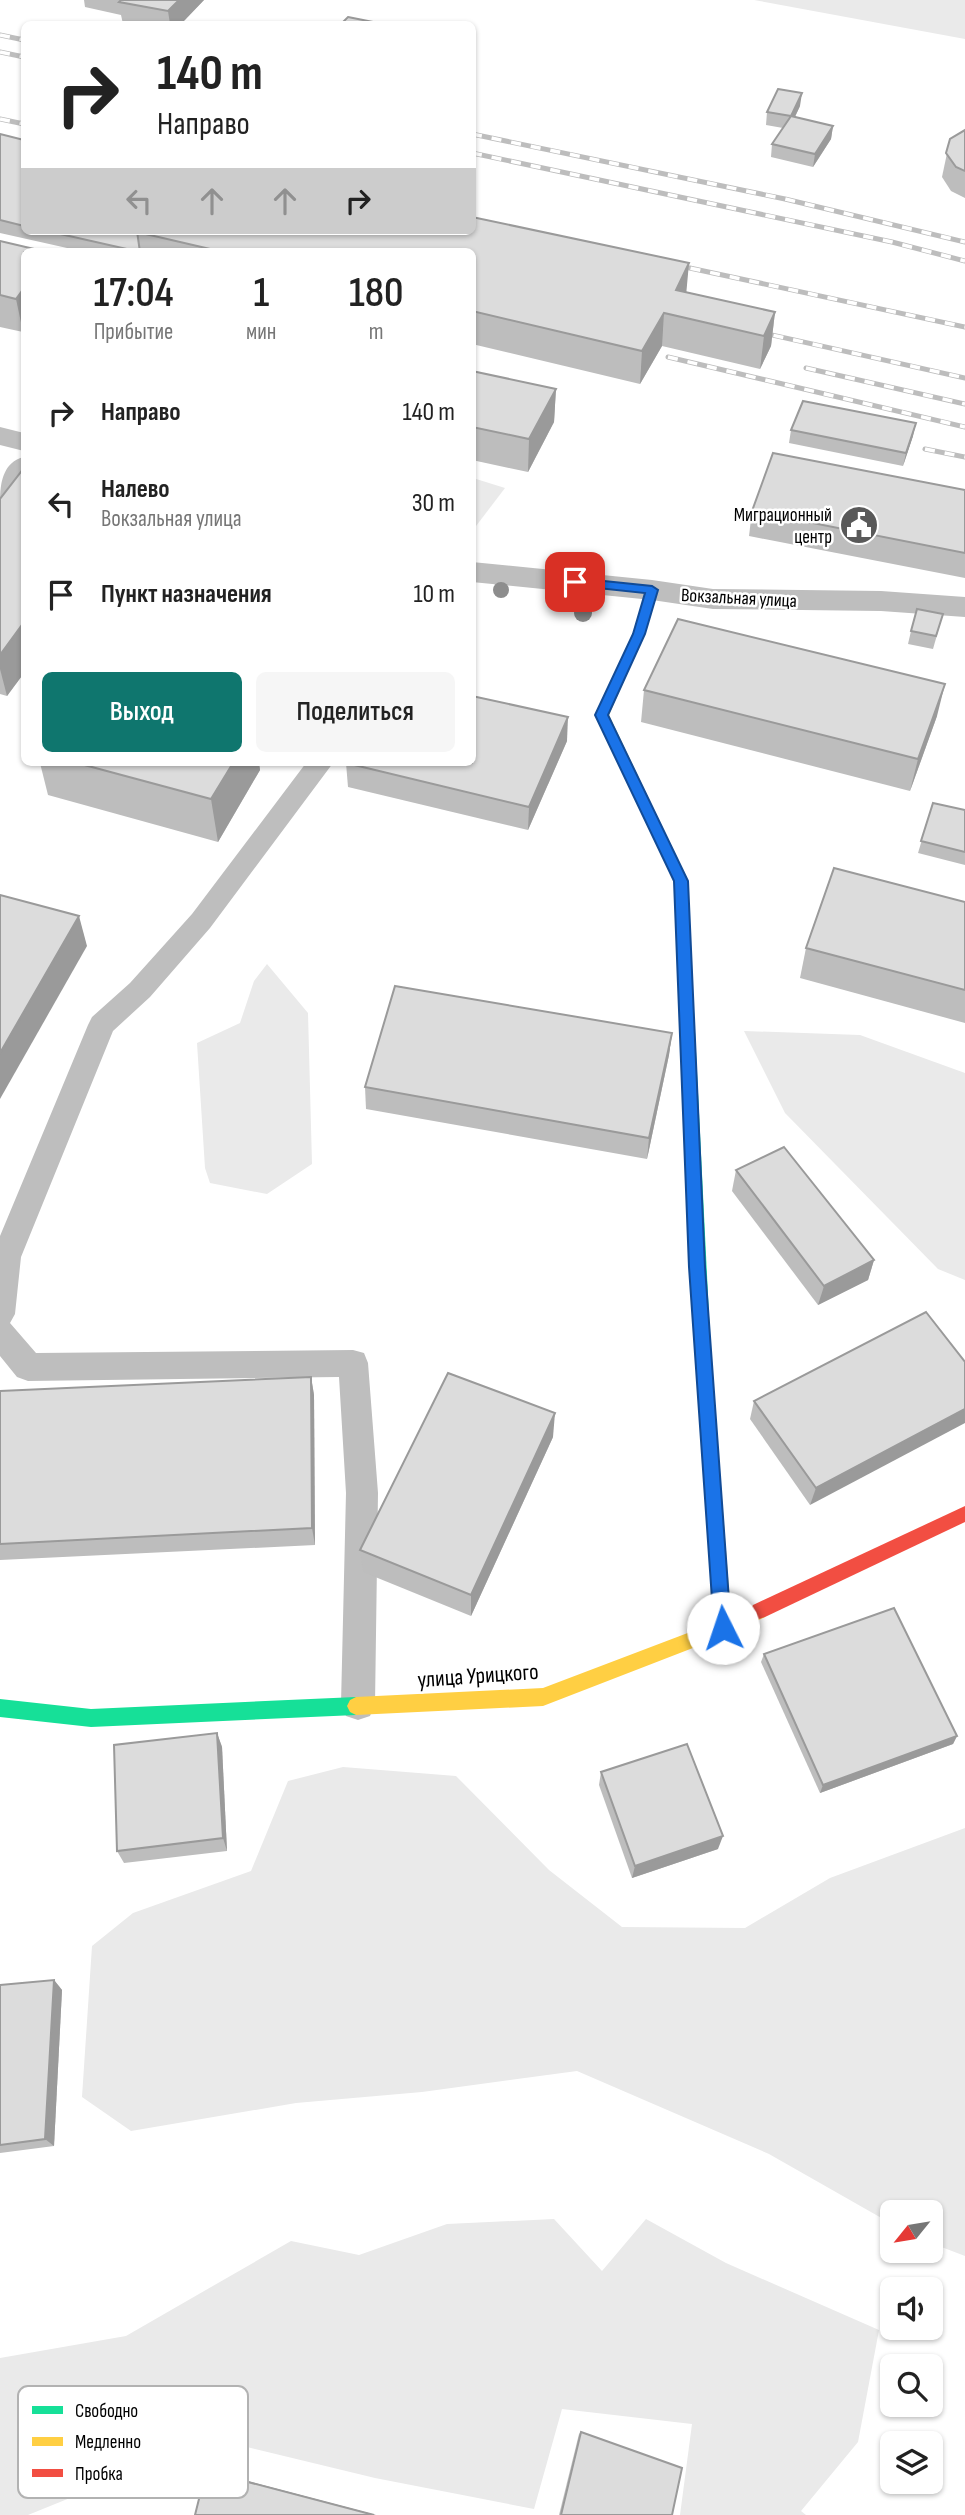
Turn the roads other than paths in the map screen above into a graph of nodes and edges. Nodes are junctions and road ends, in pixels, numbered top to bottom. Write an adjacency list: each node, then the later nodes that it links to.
1 (0, 436): 2 (street)
2 (21, 441)
3 (21, 468): 4 (lane)
4 (0, 494)
5 (476, 572): 6 (street, Вокзальная улица)
6 (652, 590): 7 (street, Вокзальная улица); 12 (street)
7 (965, 607)
8 (318, 766): 9 (lane)
9 (0, 1314)
10 (0, 1333): 13 (lane)
11 (965, 1514): 12 (street, улица Урицкого)
12 (723, 1628): 13 (street, улица Урицкого)
13 (358, 1704): 14 (street, улица Урицкого)
14 (0, 1708)

